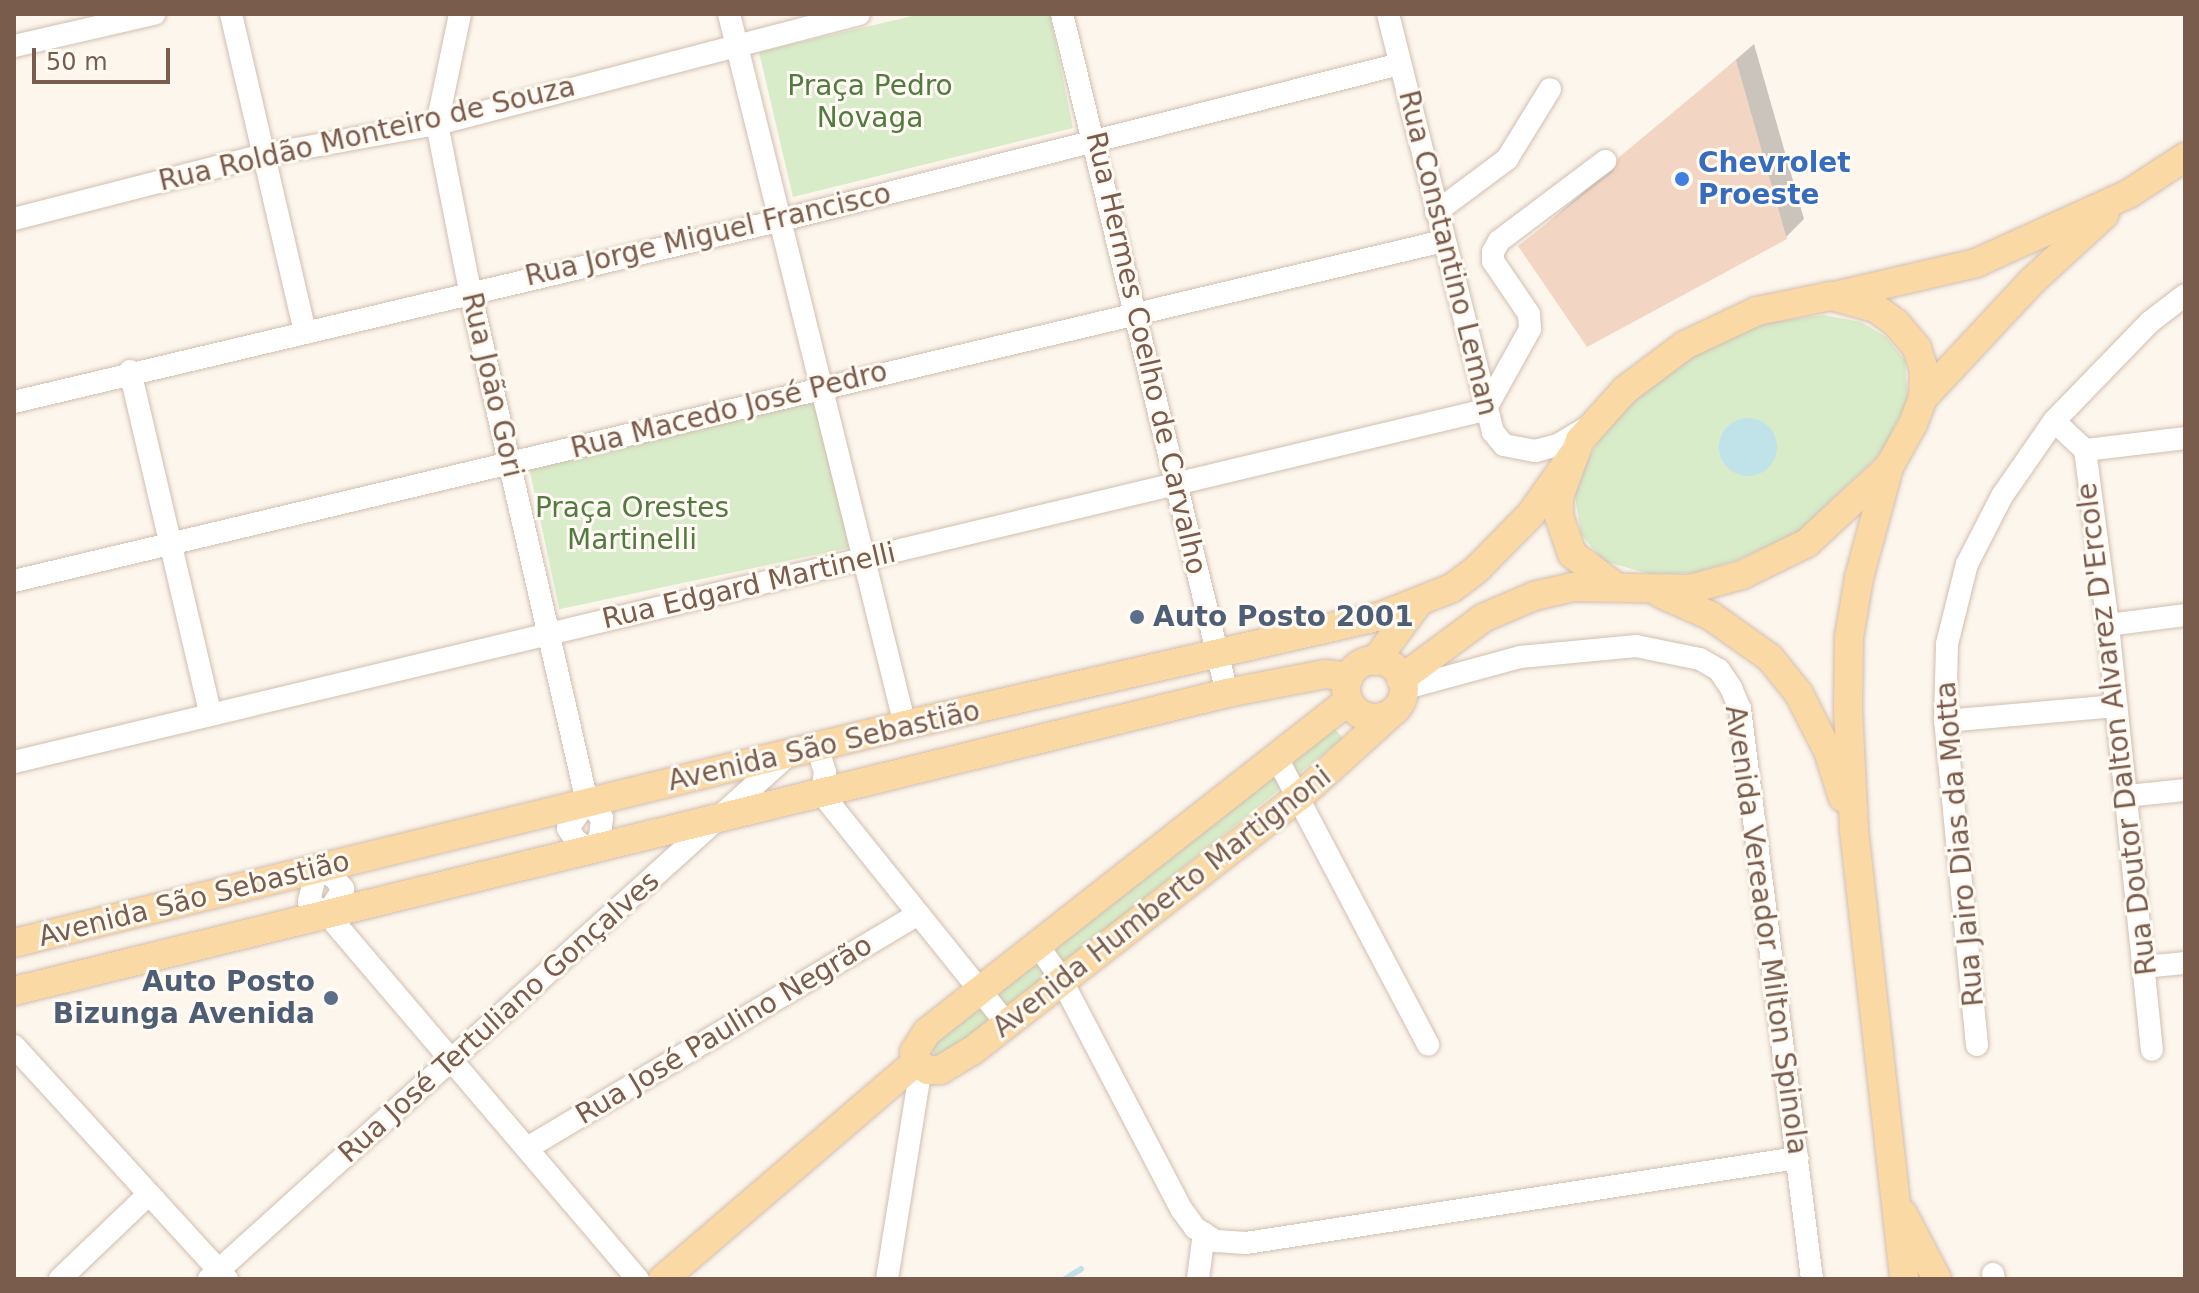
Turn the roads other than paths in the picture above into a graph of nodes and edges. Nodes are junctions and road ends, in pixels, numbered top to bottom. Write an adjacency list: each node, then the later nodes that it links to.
1 (154, 14): 9 (street)
2 (231, 14): 14 (street)
3 (460, 14): 12 (street, Rua João Gori)
4 (729, 14): 8 (street)
5 (859, 14): 8 (street, Rua Roldão Monteiro de Souza)
6 (1062, 14): 13 (street, Rua Hermes Coelho de Carvalho)
7 (1388, 14): 10 (street, Rua Constantino Leman)
8 (736, 43): 12 (street, Rua Roldão Monteiro de Souza); 20 (street)
9 (14, 46)
10 (1400, 64): 13 (street, Rua Jorge Miguel Francisco); 18 (street, Rua Constantino Leman)
11 (1550, 89): 18 (street)
12 (437, 124): 14 (street, Rua Roldão Monteiro de Souza); 22 (street, Rua João Gori)
13 (1096, 139): 20 (street, Rua Jorge Miguel Francisco); 25 (street, Rua Hermes Coelho de Carvalho)
14 (263, 155): 19 (street, Rua Roldão Monteiro de Souza); 26 (street)
15 (2185, 157): 17 (main road)
16 (1605, 161): 31 (street)
17 (2130, 193): 24 (main road); 29 (main road)
18 (1436, 212): 21 (street, Rua Constantino Leman)
19 (14, 219)
20 (782, 220): 22 (street, Rua Jorge Miguel Francisco); 28 (street)
21 (1443, 241): 25 (street, Rua Macedo José Pedro); 31 (street, Rua Constantino Leman)
22 (470, 291): 26 (street, Rua Jorge Miguel Francisco); 37 (street, Rua João Gori)
23 (2185, 295): 32 (street, Rua Jairo Dias da Motta)
24 (1831, 296): 29 (main road); 33 (main road)
25 (1137, 311): 28 (street, Rua Macedo José Pedro); 39 (street, Rua Hermes Coelho de Carvalho)
26 (305, 331): 27 (street, Rua Jorge Miguel Francisco)
27 (130, 371): 30 (street, Rua Jorge Miguel Francisco); 40 (street)
28 (823, 387): 37 (street, Rua Macedo José Pedro); 41 (street)
29 (1923, 398): 38 (main road)
30 (14, 402)
31 (1485, 410): 33 (street, Rua Constantino Leman); 39 (street, Rua Edgard Martinelli)
32 (2054, 421): 35 (street, Rua Doutor Dalton Alvarez D'Ercole); 59 (street, Rua Jairo Dias da Motta)
33 (1590, 426): 36 (main road)
34 (2185, 438): 35 (street)
35 (2085, 450): 47 (street, Rua Doutor Dalton Alvarez D'Ercole)
36 (1575, 452): 43 (main road); 45 (main road, Avenida São Sebastião)
37 (510, 463): 40 (street, Rua Macedo José Pedro); 48 (street, Rua João Gori)
38 (1889, 467): 44 (main road); 71 (main road)
39 (1177, 483): 41 (street, Rua Edgard Martinelli); 49 (street, Rua Hermes Coelho de Carvalho)
40 (170, 543): 42 (street, Rua Macedo José Pedro); 58 (street)
41 (860, 559): 48 (street, Rua Edgard Martinelli); 60 (street)
42 (14, 581)
43 (1615, 586): 44 (main road, Avenida Humberto Martignoni); 50 (main road, Avenida Humberto Martignoni)
44 (1653, 590): 71 (main road)
45 (1423, 600): 49 (main road, Avenida São Sebastião); 50 (main road); 51 (main road)
46 (2185, 615): 47 (street)
47 (2108, 625): 56 (street, Rua Doutor Dalton Alvarez D'Ercole)
48 (549, 634): 58 (street, Rua Edgard Martinelli); 69 (street, Rua João Gori)
49 (1217, 656): 52 (main road, Avenida São Sebastião); 55 (street, Rua Hermes Coelho de Carvalho)
50 (1425, 659): 54 (main road, Avenida Humberto Martignoni)
51 (1375, 661): 53 (main road); 54 (main road)
52 (1134, 673): 57 (main road); 60 (main road, Avenida São Sebastião)
53 (1348, 689): 54 (main road); 55 (main road, Avenida São Sebastião); 63 (main road, Avenida Humberto Martignoni)
54 (1400, 692): 67 (main road, Avenida Humberto Martignoni); 91 (street, Avenida Vereador Milton Spinola)
55 (1227, 693): 57 (main road, Avenida São Sebastião)
56 (2116, 706): 59 (street); 68 (street, Rua Doutor Dalton Alvarez D'Ercole)
57 (1145, 714): 66 (main road, Avenida São Sebastião)
58 (211, 715): 64 (street, Rua Edgard Martinelli)
59 (1945, 721): 85 (street, Rua Jairo Dias da Motta)
60 (905, 725): 61 (main road, Avenida São Sebastião)
61 (817, 747): 62 (main road, Avenida São Sebastião); 66 (street)
62 (789, 754): 69 (main road, Avenida São Sebastião); 70 (street, Rua José Tertuliano Gonçalves)
63 (1277, 758): 67 (street); 77 (main road, Avenida Humberto Martignoni)
64 (14, 762)
65 (2185, 790): 68 (street)
66 (822, 794): 70 (main road, Avenida São Sebastião); 75 (street)
67 (1300, 796): 80 (main road, Avenida Humberto Martignoni); 84 (street)
68 (2127, 796): 79 (street, Rua Doutor Dalton Alvarez D'Ercole)
69 (587, 802): 72 (street, Rua João Gori); 72 (street); 73 (main road, Avenida São Sebastião)
70 (721, 816): 72 (main road, Avenida São Sebastião); 88 (street, Rua José Tertuliano Gonçalves)
71 (1854, 830): 93 (main road)
72 (591, 850): 74 (main road, Avenida São Sebastião)
73 (317, 869): 74 (street); 76 (main road, Avenida São Sebastião)
74 (327, 914): 81 (main road, Avenida São Sebastião); 88 (street)
75 (918, 914): 82 (street); 90 (street, Rua José Paulino Negrão)
76 (14, 943)
77 (1039, 947): 80 (street); 82 (main road, Avenida Humberto Martignoni)
78 (2185, 963): 79 (street)
79 (2144, 967): 87 (street, Rua Doutor Dalton Alvarez D'Ercole)
80 (1061, 979): 83 (main road, Avenida Humberto Martignoni); 94 (street)
81 (14, 991)
82 (981, 991): 83 (street); 89 (main road, Avenida Humberto Martignoni)
83 (1006, 1023): 89 (main road, Avenida Humberto Martignoni)
84 (1428, 1045)
85 (1977, 1045)
86 (14, 1046): 92 (street)
87 (2152, 1050)
88 (453, 1059): 90 (street); 95 (street, Rua José Tertuliano Gonçalves)
89 (918, 1065): 98 (main road, Avenida Humberto Martignoni); 99 (street)
90 (529, 1147): 97 (street)
91 (1797, 1158): 94 (street); 101 (street, Avenida Vereador Milton Spinola)
92 (149, 1194): 95 (street); 96 (street)
93 (1895, 1199): 102 (main road); 103 (main road)
94 (1204, 1233): 100 (street)
95 (218, 1276)
96 (60, 1279)
97 (638, 1279)
98 (663, 1279)
99 (887, 1279)
100 (1198, 1279)
101 (1812, 1279)
102 (1904, 1279)
103 (1937, 1279)

